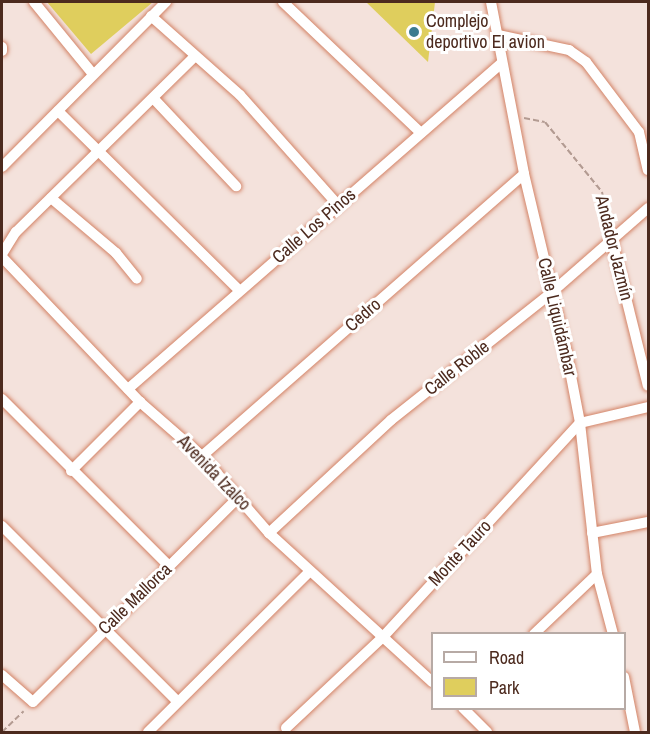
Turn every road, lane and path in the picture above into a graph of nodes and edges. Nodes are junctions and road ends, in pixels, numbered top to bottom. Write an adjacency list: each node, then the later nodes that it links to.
1 (34, 2): 9 (street)
2 (166, 2): 5 (street)
3 (283, 2): 13 (street)
4 (491, 2): 6 (street, Calle Liquidámbar)
5 (151, 16): 7 (street); 9 (street)
6 (498, 35): 8 (street, Calle Liquidámbar); 16 (street)
7 (195, 56): 10 (street); 20 (street)
8 (501, 64): 12 (street, Calle Liquidámbar); 13 (street, Calle Los Pinos)
9 (93, 74): 11 (street)
10 (154, 99): 14 (street); 18 (street)
11 (58, 111): 14 (street); 15 (street)
12 (515, 118): 17 (street, Calle Liquidámbar); 22 (path, Andador Jazmín)
13 (421, 133): 20 (street, Calle Los Pinos)
14 (99, 150): 19 (street); 25 (street)
15 (2, 167)
16 (648, 170)
17 (524, 174): 26 (street, Calle Liquidámbar); 33 (street, Cedro)
18 (236, 186)
19 (51, 198): 23 (street); 24 (street)
20 (338, 206): 25 (street, Calle Los Pinos)
21 (648, 208): 22 (street, Calle Roble)
22 (612, 241): 26 (street, Calle Roble); 27 (street, Andador Jazmín)
23 (2, 256): 28 (street, Avenida Izalco)
24 (137, 279)
25 (239, 290): 28 (street, Calle Los Pinos)
26 (551, 293): 32 (street, Calle Liquidámbar); 38 (street, Calle Roble)
27 (648, 386)
28 (128, 389): 30 (street, Avenida Izalco)
29 (2, 399): 34 (street)
30 (140, 402): 33 (street, Avenida Izalco); 34 (street)
31 (648, 407): 32 (street)
32 (580, 423): 39 (street, Calle Liquidámbar); 46 (street, Monte Tauro)
33 (202, 456): 35 (street, Avenida Izalco)
34 (71, 471): 40 (street)
35 (239, 497): 38 (street, Avenida Izalco); 40 (street, Calle Mallorca)
36 (648, 522): 39 (street)
37 (2, 526): 43 (street)
38 (269, 533): 41 (street, Avenida Izalco)
39 (592, 533): 42 (street, Calle Liquidámbar)
40 (169, 566): 43 (street, Calle Mallorca)
41 (309, 572): 46 (street, Avenida Izalco); 50 (street)
42 (597, 574): 44 (street); 45 (street, Calle Liquidámbar)
43 (104, 629): 50 (street); 51 (street, Calle Mallorca)
44 (535, 632)
45 (613, 632)
46 (382, 638): 48 (street, Avenida Izalco); 53 (street, Monte Tauro)
47 (2, 675): 51 (street)
48 (431, 681)
49 (626, 687): 57 (street)
50 (177, 701): 55 (street)
51 (33, 702): 54 (path)
52 (465, 710): 56 (street)
53 (286, 728)
54 (2, 732)
55 (148, 732)
56 (487, 732)
57 (635, 732)

